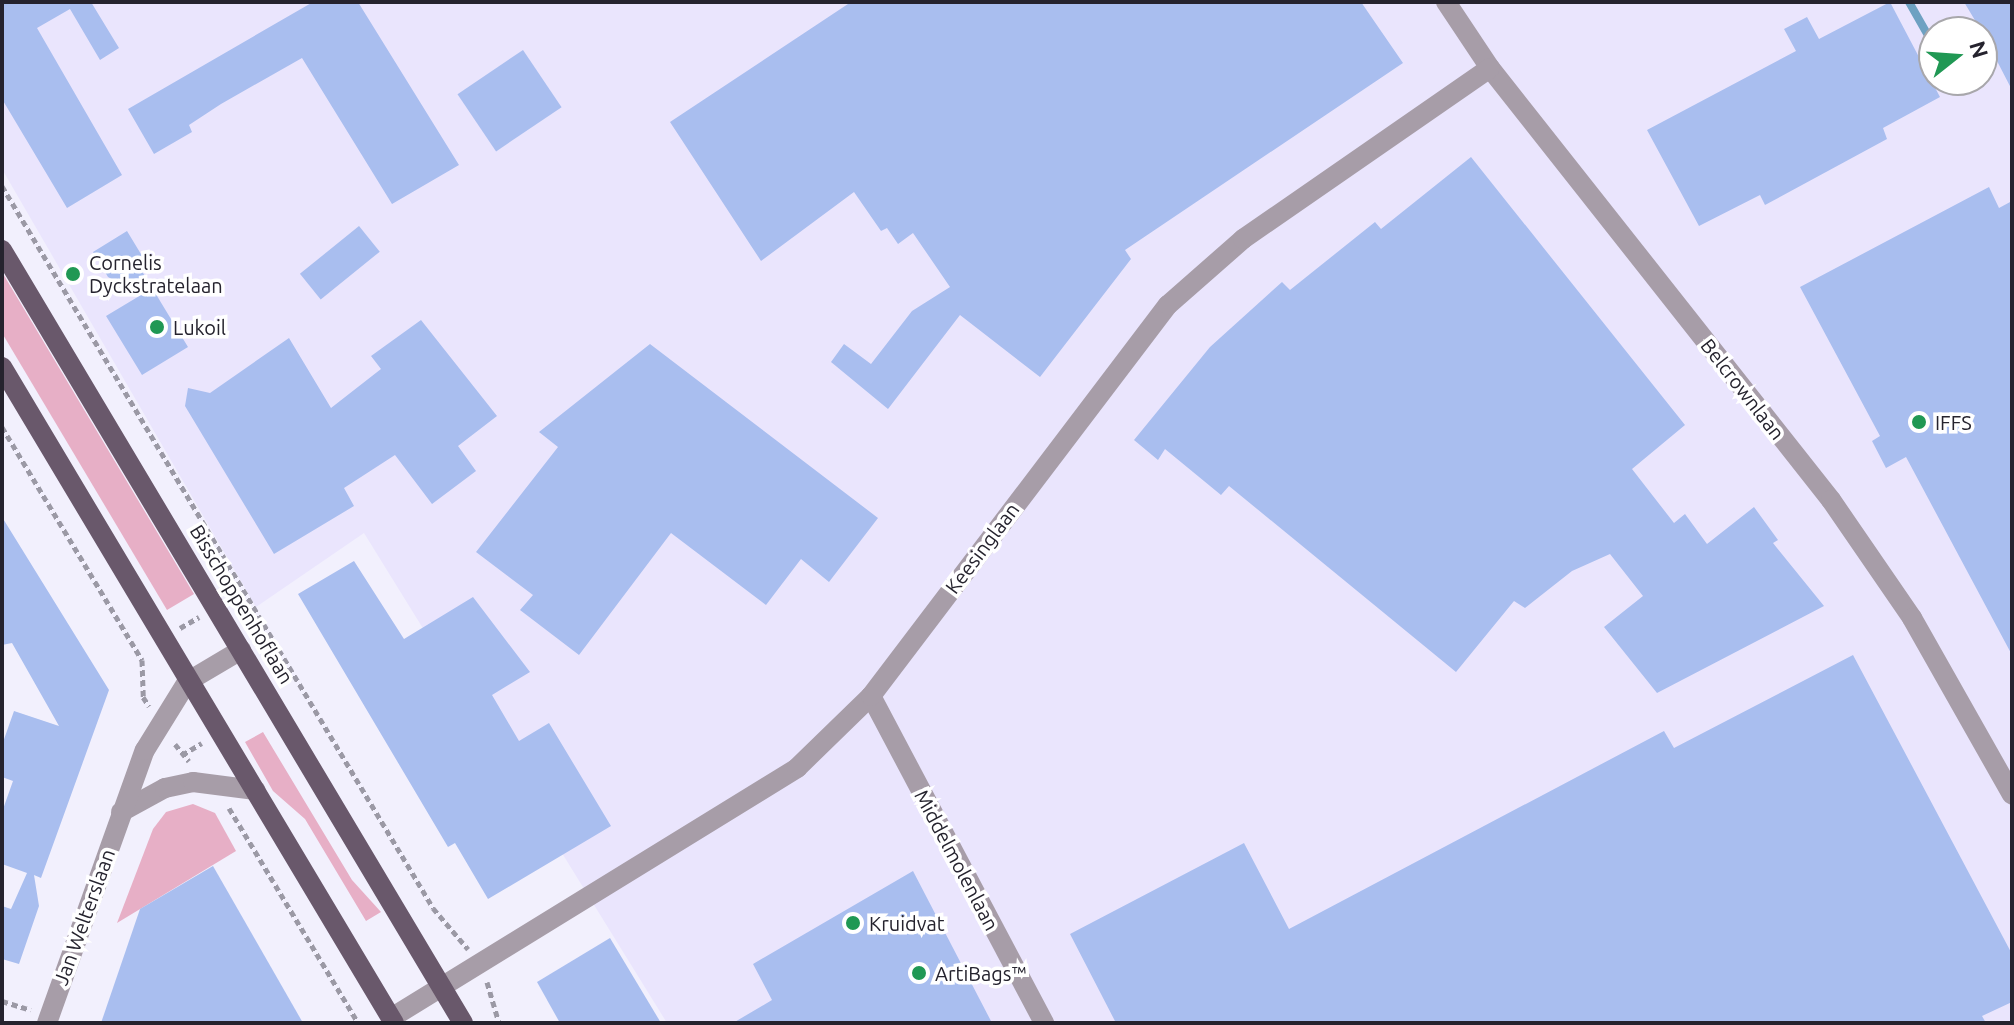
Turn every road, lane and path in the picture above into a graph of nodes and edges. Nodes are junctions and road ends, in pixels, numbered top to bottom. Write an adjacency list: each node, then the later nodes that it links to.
1 (1446, 2): 2 (street, Belcrownlaan)
2 (1490, 68): 13 (street, Keesinglaan); 17 (street, Belcrownlaan)
3 (2, 186): 7 (path)
4 (2, 250): 8 (main road, Bisschoppenhoflaan)
5 (2, 367): 9 (main road)
6 (2, 427): 11 (path)
7 (244, 592): 8 (path); 19 (path)
8 (216, 607): 9 (path); 10 (main road, Bisschoppenhoflaan)
9 (162, 638): 11 (path); 12 (main road)
10 (241, 650): 12 (street, Jan Welterslaan); 20 (main road, Bisschoppenhoflaan)
11 (137, 652): 14 (path)
12 (187, 682): 14 (street, Jan Welterslaan); 16 (main road)
13 (871, 696): 19 (street, Keesinglaan); 26 (street, Middelmolenlaan)
14 (160, 723): 15 (path); 18 (street, Jan Welterslaan)
15 (210, 782): 16 (street); 18 (street); 23 (path)
16 (255, 790): 21 (main road)
17 (2012, 795)
18 (121, 812): 22 (street, Jan Welterslaan)
19 (476, 963): 20 (street, Keesinglaan); 25 (path)
20 (440, 984): 21 (street); 24 (main road, Bisschoppenhoflaan)
21 (392, 1020)
22 (47, 1023)
23 (358, 1023)
24 (463, 1023)
25 (499, 1023)
26 (1044, 1023)

